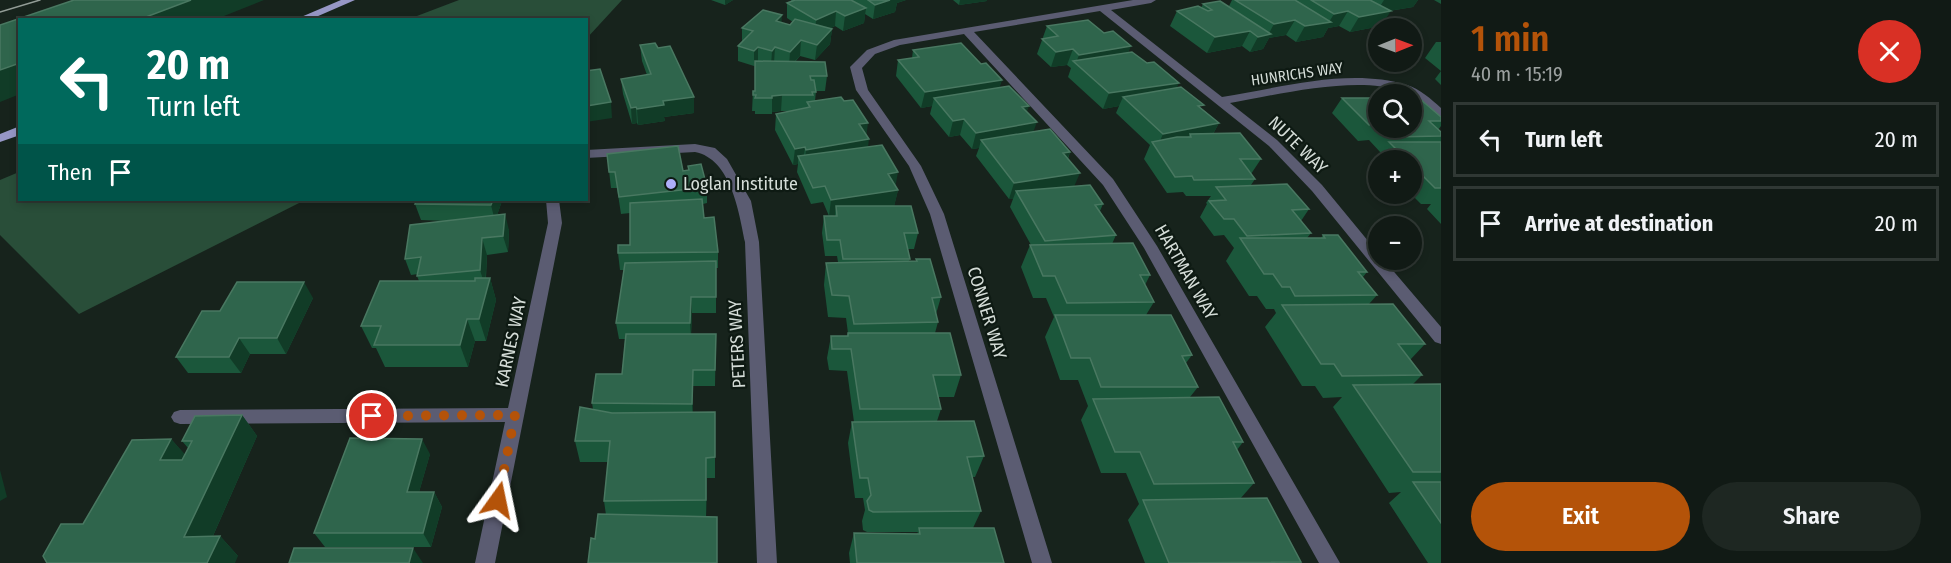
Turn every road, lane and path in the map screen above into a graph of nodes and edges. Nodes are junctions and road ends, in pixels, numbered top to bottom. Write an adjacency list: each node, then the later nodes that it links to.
1 (350, 0): 3 (main road)
2 (1151, 0): 4 (street)
3 (334, 2): 5 (main road)
4 (1102, 8): 6 (street); 7 (street, NUTE WAY)
5 (303, 18)
6 (966, 31): 18 (street, CONNER WAY); 19 (street, HARTMAN WAY)
7 (1221, 101): 8 (street, HUNRICHS WAY); 13 (street, NUTE WAY)
8 (1441, 115)
9 (18, 131): 10 (main road)
10 (0, 138)
11 (588, 154): 17 (street, PETERS WAY)
12 (553, 201): 14 (street, KARNES WAY)
13 (1441, 338)
14 (515, 415): 15 (street); 16 (street, KARNES WAY)
15 (180, 417)
16 (485, 563)
17 (767, 563)
18 (1042, 563)
19 (1330, 563)

